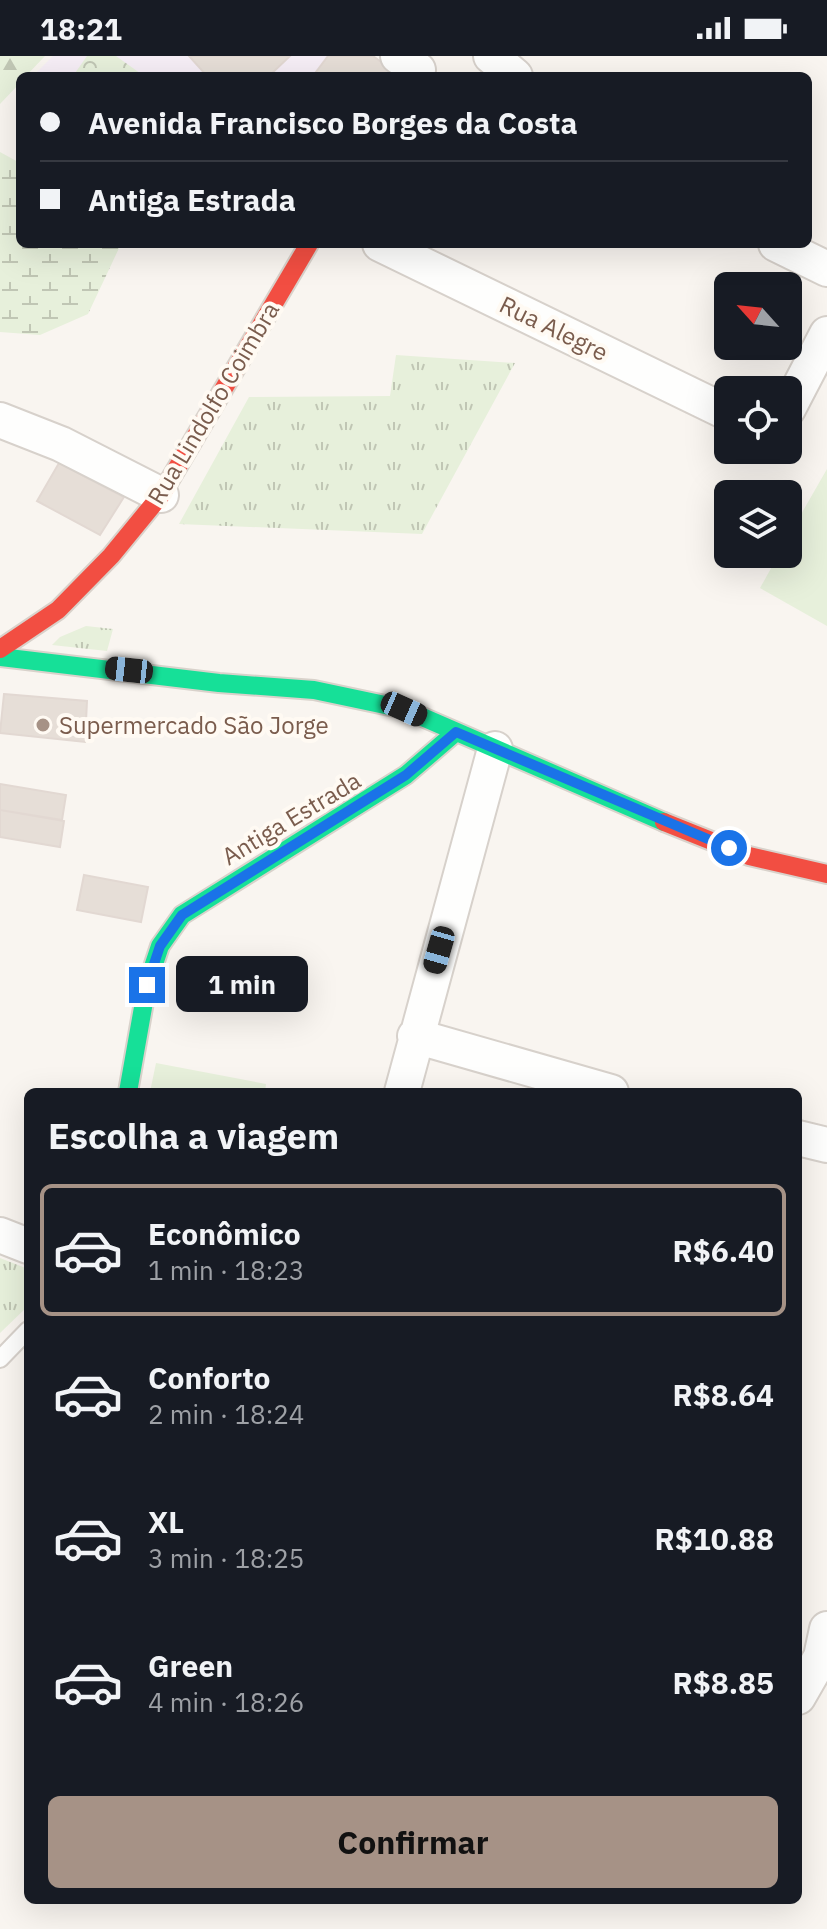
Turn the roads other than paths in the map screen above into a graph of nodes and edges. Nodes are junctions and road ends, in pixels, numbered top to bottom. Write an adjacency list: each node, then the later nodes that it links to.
1 (491, 56): 2 (street)
2 (510, 72)
3 (307, 248): 11 (street, Rua Lindolfo Coimbra)
4 (388, 248): 9 (street, Rua Alegre)
5 (789, 248): 6 (street)
6 (823, 259)
7 (827, 334): 8 (street)
8 (802, 382)
9 (714, 406)
10 (0, 420): 11 (street)
11 (161, 495): 12 (street, Rua Lindolfo Coimbra)
12 (0, 649)
13 (0, 657): 14 (street)
14 (456, 732): 15 (street); 18 (street, Antiga Estrada)
15 (495, 749): 16 (street); 17 (street)
16 (827, 874)
17 (415, 1036): 19 (street); 20 (street)
18 (129, 1088)
19 (403, 1088)
20 (597, 1088)
21 (802, 1139): 22 (street)
22 (827, 1145)
23 (0, 1235): 24 (street)
24 (24, 1244)
25 (24, 1334): 26 (lane)
26 (0, 1359)
27 (824, 1643): 28 (street)
28 (802, 1689)

